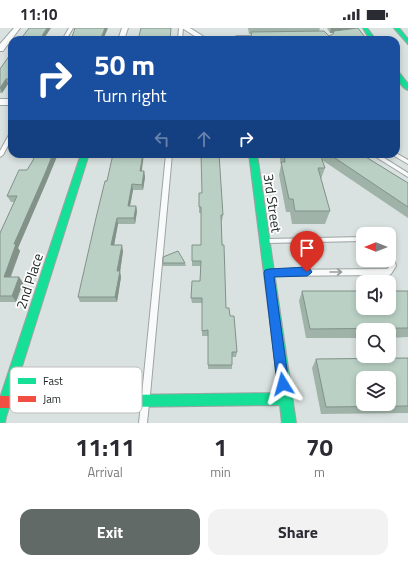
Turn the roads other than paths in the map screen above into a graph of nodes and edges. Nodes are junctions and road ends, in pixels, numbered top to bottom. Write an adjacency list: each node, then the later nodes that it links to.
1 (17, 28): 4 (street)
2 (185, 28): 5 (street)
3 (396, 28): 7 (main road)
4 (11, 36)
5 (199, 36)
6 (8, 39): 8 (street)
7 (408, 42)
8 (0, 49)
9 (400, 77): 10 (main road)
10 (408, 87)
11 (8, 141): 12 (lane)
12 (0, 155)
13 (84, 158): 22 (main road, 2nd Place)
14 (169, 158): 26 (lane)
15 (254, 158): 19 (main road, 3rd Street)
16 (381, 158): 17 (lane)
17 (408, 174)
18 (356, 239): 19 (lane)
19 (264, 241): 21 (main road, 3rd Street)
20 (392, 267): 21 (lane, one-way to 20)
21 (269, 273): 24 (main road, 3rd Street)
22 (15, 367)
23 (10, 381): 27 (main road, 2nd Place)
24 (285, 399): 26 (main road); 30 (main road, 3rd Street)
25 (142, 401): 26 (main road)
26 (145, 401): 29 (lane)
27 (3, 402): 28 (main road, 2nd Place)
28 (0, 417)
29 (143, 423)
30 (289, 423)

